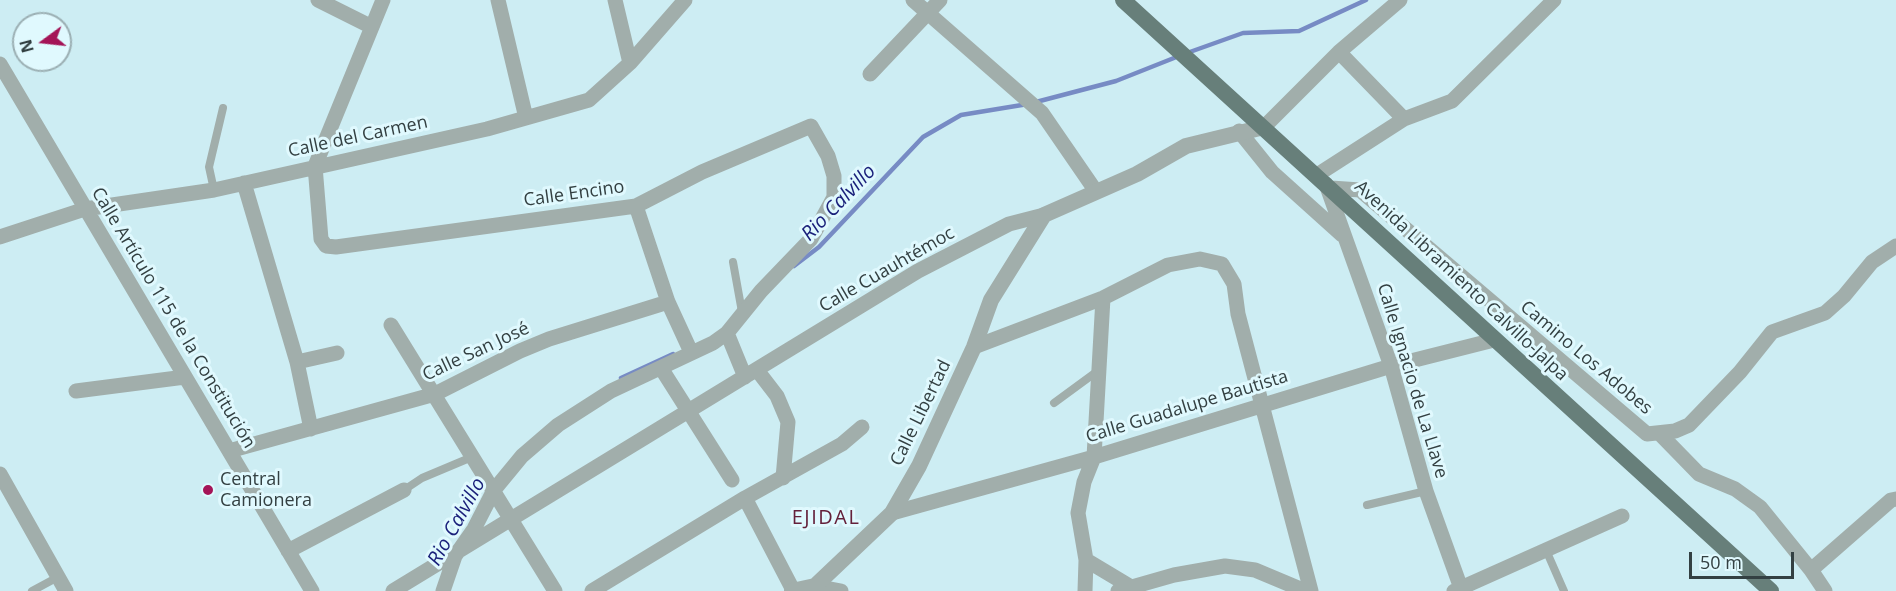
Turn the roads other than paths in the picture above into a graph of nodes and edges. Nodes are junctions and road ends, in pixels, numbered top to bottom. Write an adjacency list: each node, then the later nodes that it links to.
1 (318, 0): 12 (street)
2 (383, 0): 12 (street)
3 (498, 0): 18 (street)
4 (615, 0): 14 (street)
5 (685, 0): 14 (street, Calle del Carmen)
6 (913, 0): 11 (street)
7 (940, 0): 11 (street)
8 (1123, 0): 20 (main road, Avenida Libramiento Calvillo-Jalpa)
9 (1400, 0): 13 (street)
10 (1554, 0): 19 (street)
11 (927, 12): 16 (street); 26 (street)
12 (372, 27): 22 (street)
13 (1339, 52): 19 (street); 20 (street)
14 (630, 63): 18 (street, Calle del Carmen)
15 (0, 64): 28 (street, Calle Artículo 115 de la Constitución)
16 (870, 74)
17 (223, 108): 25 (lane)
18 (526, 118): 22 (street, Calle del Carmen)
19 (1404, 119): 23 (street)
20 (1264, 127): 21 (street, Calle Cuauhtémoc); 23 (main road, Avenida Libramiento Calvillo-Jalpa)
21 (1239, 131): 26 (street, Calle Cuauhtémoc); 31 (street)
22 (315, 166): 24 (street, Calle del Carmen); 27 (street, Calle Encino)
23 (1324, 182): 31 (street, Calle Ignacio de La Llave); 39 (main road, Avenida Libramiento Calvillo-Jalpa); 56 (street, Camino Los Adobes)
24 (244, 183): 25 (street, Calle del Carmen); 43 (street)
25 (214, 190): 28 (street, Calle del Carmen)
26 (1095, 190): 29 (street, Calle Cuauhtémoc)
27 (636, 206): 35 (street); 36 (street, Calle Encino)
28 (86, 208): 30 (street, Calle del Carmen); 48 (street, Calle Artículo 115 de la Constitución)
29 (1044, 215): 40 (street, Calle Libertad); 47 (street, Calle Cuauhtémoc)
30 (0, 237)
31 (1345, 237): 44 (street, Calle Ignacio de La Llave)
32 (1896, 246): 56 (street, Camino Los Adobes)
33 (733, 262): 36 (lane)
34 (1103, 298): 40 (street); 46 (street); 52 (street)
35 (668, 302): 41 (street); 50 (street, Calle San José)
36 (743, 316): 38 (street)
37 (391, 325): 50 (street)
38 (727, 333): 41 (street); 47 (street)
39 (1494, 340): 44 (street, Calle Guadalupe Bautista); 93 (main road, Avenida Libramiento Calvillo-Jalpa)
40 (974, 347): 69 (street, Calle Libertad)
41 (691, 352): 45 (street)
42 (338, 353): 43 (street)
43 (297, 362): 55 (street)
44 (1390, 366): 52 (street, Calle Guadalupe Bautista); 65 (street, Calle Ignacio de La Llave)
45 (661, 368): 53 (street); 64 (street)
46 (1100, 369): 51 (lane); 59 (street)
47 (751, 373): 53 (street, Calle Cuauhtémoc); 61 (street)
48 (185, 377): 49 (street); 57 (street, Calle Artículo 115 de la Constitución)
49 (76, 391)
50 (435, 394): 55 (street, Calle San José); 58 (street)
51 (1054, 403)
52 (1261, 404): 59 (street, Calle Guadalupe Bautista); 91 (street)
53 (687, 409): 62 (street); 71 (street, Calle Cuauhtémoc)
54 (862, 427): 61 (street)
55 (311, 429): 57 (street, Calle San José)
56 (1660, 434): 76 (street)
57 (229, 451): 73 (street, Calle Artículo 115 de la Constitución)
58 (474, 456): 63 (lane); 64 (street)
59 (1094, 457): 69 (street, Calle Guadalupe Bautista); 75 (street)
60 (0, 474): 77 (street)
61 (783, 478): 66 (street)
62 (732, 480)
63 (404, 490): 73 (street)
64 (495, 490): 71 (street); 74 (street)
65 (1426, 491): 68 (lane); 80 (street, Calle Ignacio de La Llave)
66 (745, 498): 86 (street); 87 (street)
67 (1896, 499): 76 (street)
68 (1366, 505)
69 (892, 513): 78 (street, Calle Libertad)
70 (1622, 516): 72 (street)
71 (512, 519): 74 (street, Calle Cuauhtémoc); 85 (street)
72 (1546, 550): 80 (street); 92 (lane)
73 (288, 551): 82 (street, Calle Artículo 115 de la Constitución)
74 (454, 556): 83 (street, Calle Cuauhtémoc); 84 (street)
75 (1086, 560): 79 (street); 89 (street)
76 (1811, 570): 94 (street)
77 (62, 584): 81 (lane)
78 (814, 588): 87 (street); 88 (street)
79 (1125, 589): 90 (street)
80 (1459, 590)
81 (33, 591)
82 (312, 591)
83 (393, 591)
84 (442, 591)
85 (555, 591)
86 (592, 591)
87 (793, 591)
88 (841, 591)
89 (1085, 591)
90 (1305, 591)
91 (1311, 591)
92 (1564, 591)
93 (1771, 591)
94 (1825, 591)

